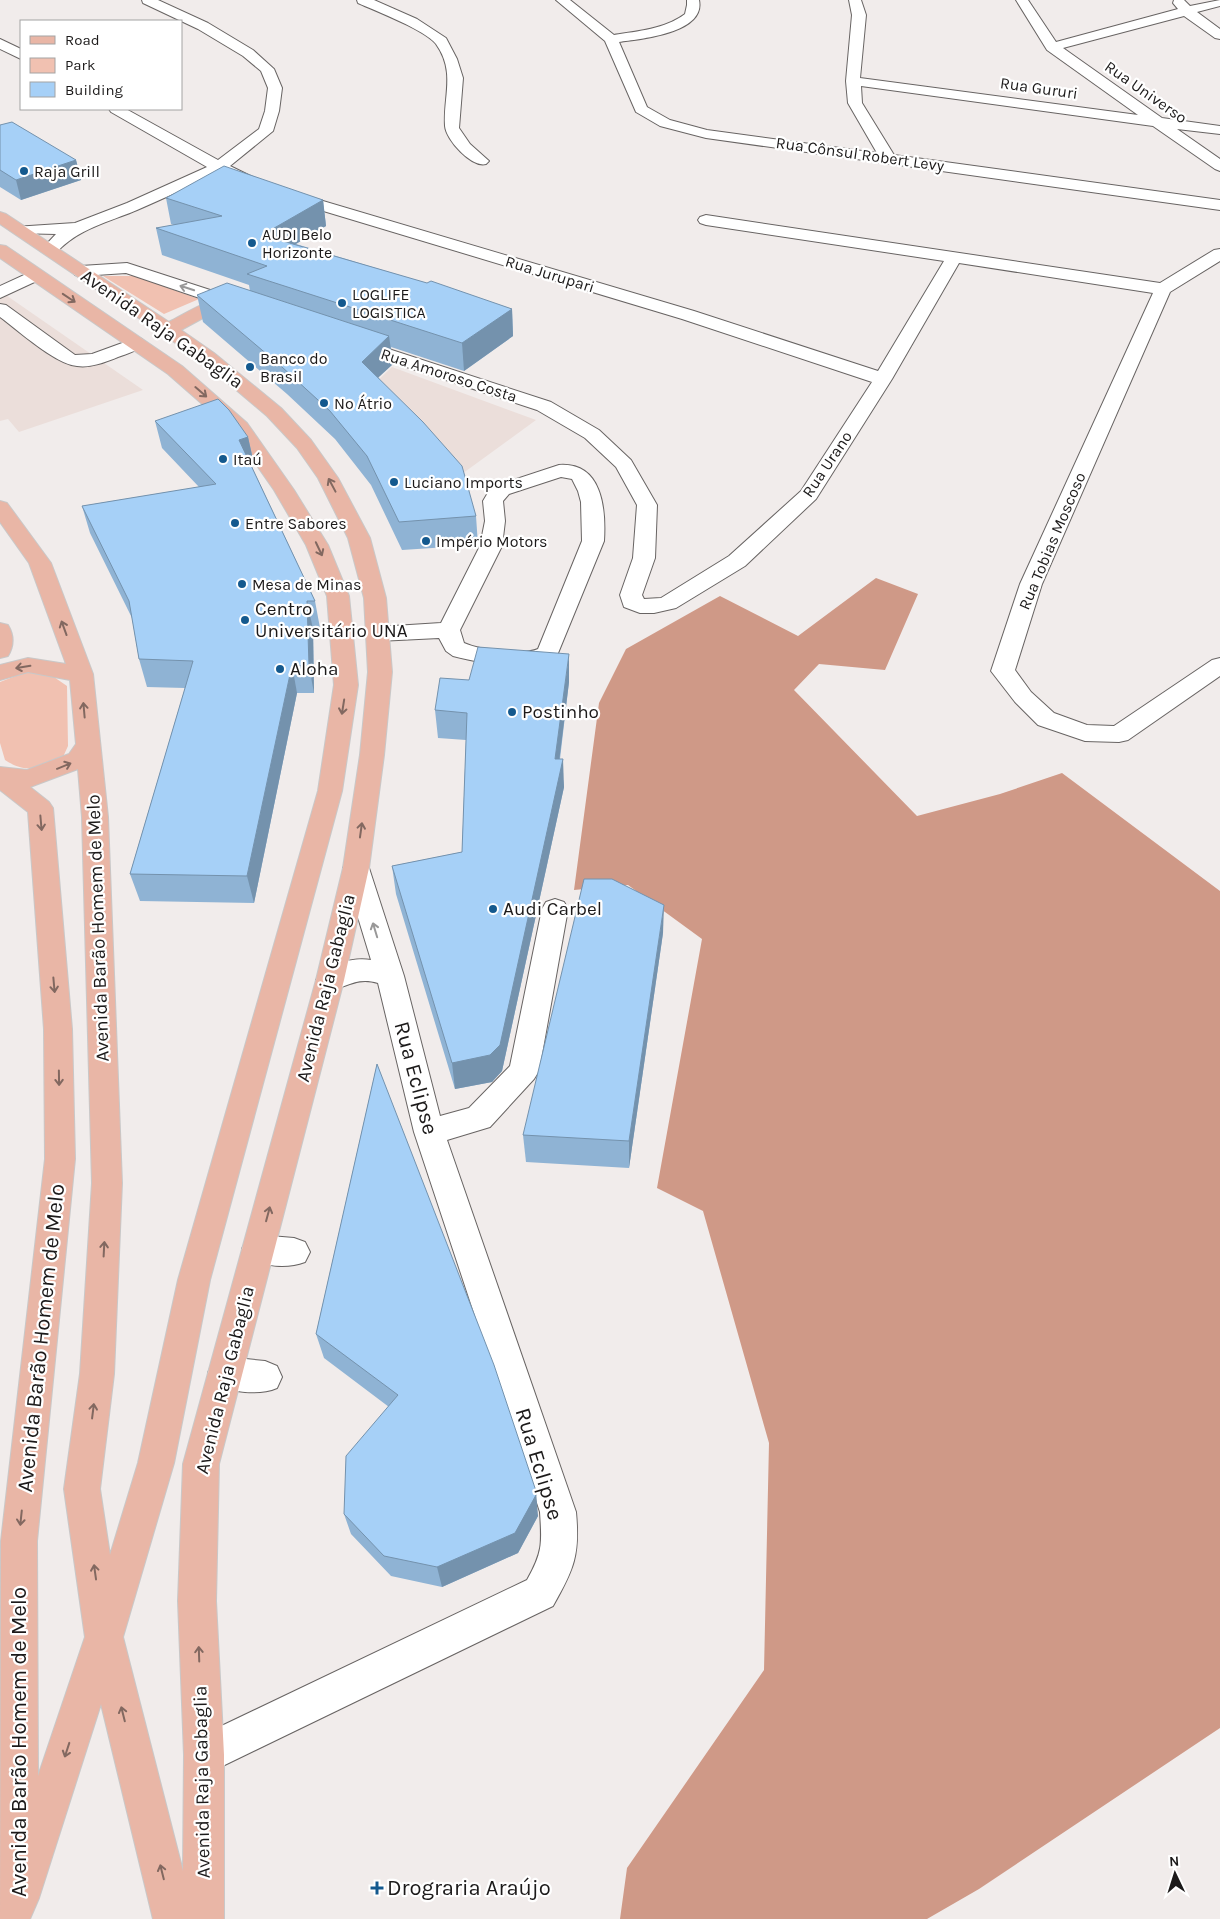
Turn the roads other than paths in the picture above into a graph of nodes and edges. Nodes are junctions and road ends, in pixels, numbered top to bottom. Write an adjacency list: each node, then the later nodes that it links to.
1 (148, 0): 22 (street)
2 (363, 0): 20 (street)
3 (562, 0): 11 (street, Rua Cônsul Robert Levy)
4 (692, 0): 11 (street)
5 (855, 0): 15 (street)
6 (1022, 0): 13 (street)
7 (1176, 0): 9 (street)
8 (1220, 2): 9 (street)
9 (1188, 12): 10 (street); 13 (street)
10 (1220, 35)
11 (611, 39): 19 (street, Rua Cônsul Robert Levy)
12 (0, 43): 14 (street)
13 (1052, 47): 17 (street, Rua Universo)
14 (20, 54)
15 (852, 81): 17 (street, Rua Gururi); 19 (street)
16 (118, 110): 22 (street, Rua Jurupari)
17 (1161, 123): 18 (street, Rua Gururi); 21 (street, Rua Universo)
18 (1220, 130)
19 (888, 158): 23 (street, Rua Cônsul Robert Levy)
20 (481, 161)
21 (1220, 166)
22 (219, 167): 26 (street); 42 (street, Rua Jurupari)
23 (1220, 205)
24 (0, 217): 27 (main road, Avenida Raja Gabaglia)
25 (706, 220): 31 (street)
26 (77, 228): 27 (street); 28 (street)
27 (20, 230): 28 (main road, Avenida Raja Gabaglia)
28 (50, 249): 32 (main road, Avenida Raja Gabaglia)
29 (0, 250): 33 (main road, Avenida Raja Gabaglia)
30 (1220, 254): 34 (street)
31 (954, 258): 34 (street); 42 (street, Rua Urano)
32 (81, 271): 36 (street, one-way to 32); 39 (main road, Avenida Raja Gabaglia)
33 (35, 274): 35 (street); 41 (main road, Avenida Raja Gabaglia, one-way to 41)
34 (1163, 289): 49 (street, Rua Tobias Moscoso)
35 (0, 293)
36 (233, 303): 38 (street); 39 (main road)
37 (0, 309): 41 (street)
38 (252, 309)
39 (168, 330): 47 (main road, Avenida Raja Gabaglia, one-way to 39)
40 (337, 338): 44 (street, Rua Amoroso Costa)
41 (136, 343): 63 (main road, Avenida Raja Gabaglia, one-way to 63)
42 (883, 379): 44 (street, Rua Urano)
43 (0, 507): 51 (main road, Avenida Barão Homem de Melo, one-way to 43)
44 (640, 606)
45 (0, 630): 48 (main road)
46 (449, 630): 46 (street); 47 (street)
47 (378, 634): 54 (main road, Avenida Raja Gabaglia, one-way to 47)
48 (0, 652)
49 (1220, 665)
50 (0, 673): 51 (main road, one-way to 50)
51 (81, 674): 52 (main road, Avenida Barão Homem de Melo, one-way to 51)
52 (87, 745): 53 (main road, one-way to 52); 63 (main road, Avenida Barão Homem de Melo, one-way to 52)
53 (0, 776): 65 (main road, Avenida Barão Homem de Melo, one-way to 65)
54 (356, 868): 56 (street, Rua Eclipse, one-way to 54); 57 (main road, Avenida Raja Gabaglia)
55 (555, 909): 58 (street)
56 (390, 976): 57 (street); 58 (street, Rua Eclipse)
57 (330, 980): 59 (main road, Avenida Raja Gabaglia, one-way to 57)
58 (429, 1132): 64 (street, Rua Eclipse)
59 (258, 1249): 60 (street); 61 (main road, Avenida Raja Gabaglia)
60 (294, 1252)
61 (225, 1373): 62 (street); 64 (main road, Avenida Raja Gabaglia, one-way to 61)
62 (265, 1376)
63 (104, 1637): 65 (main road, Avenida Raja Gabaglia, one-way to 65); 66 (main road, Avenida Barão Homem de Melo, one-way to 63)
64 (204, 1755): 67 (main road, Avenida Raja Gabaglia)
65 (15, 1912)
66 (174, 1919)
67 (203, 1919)

